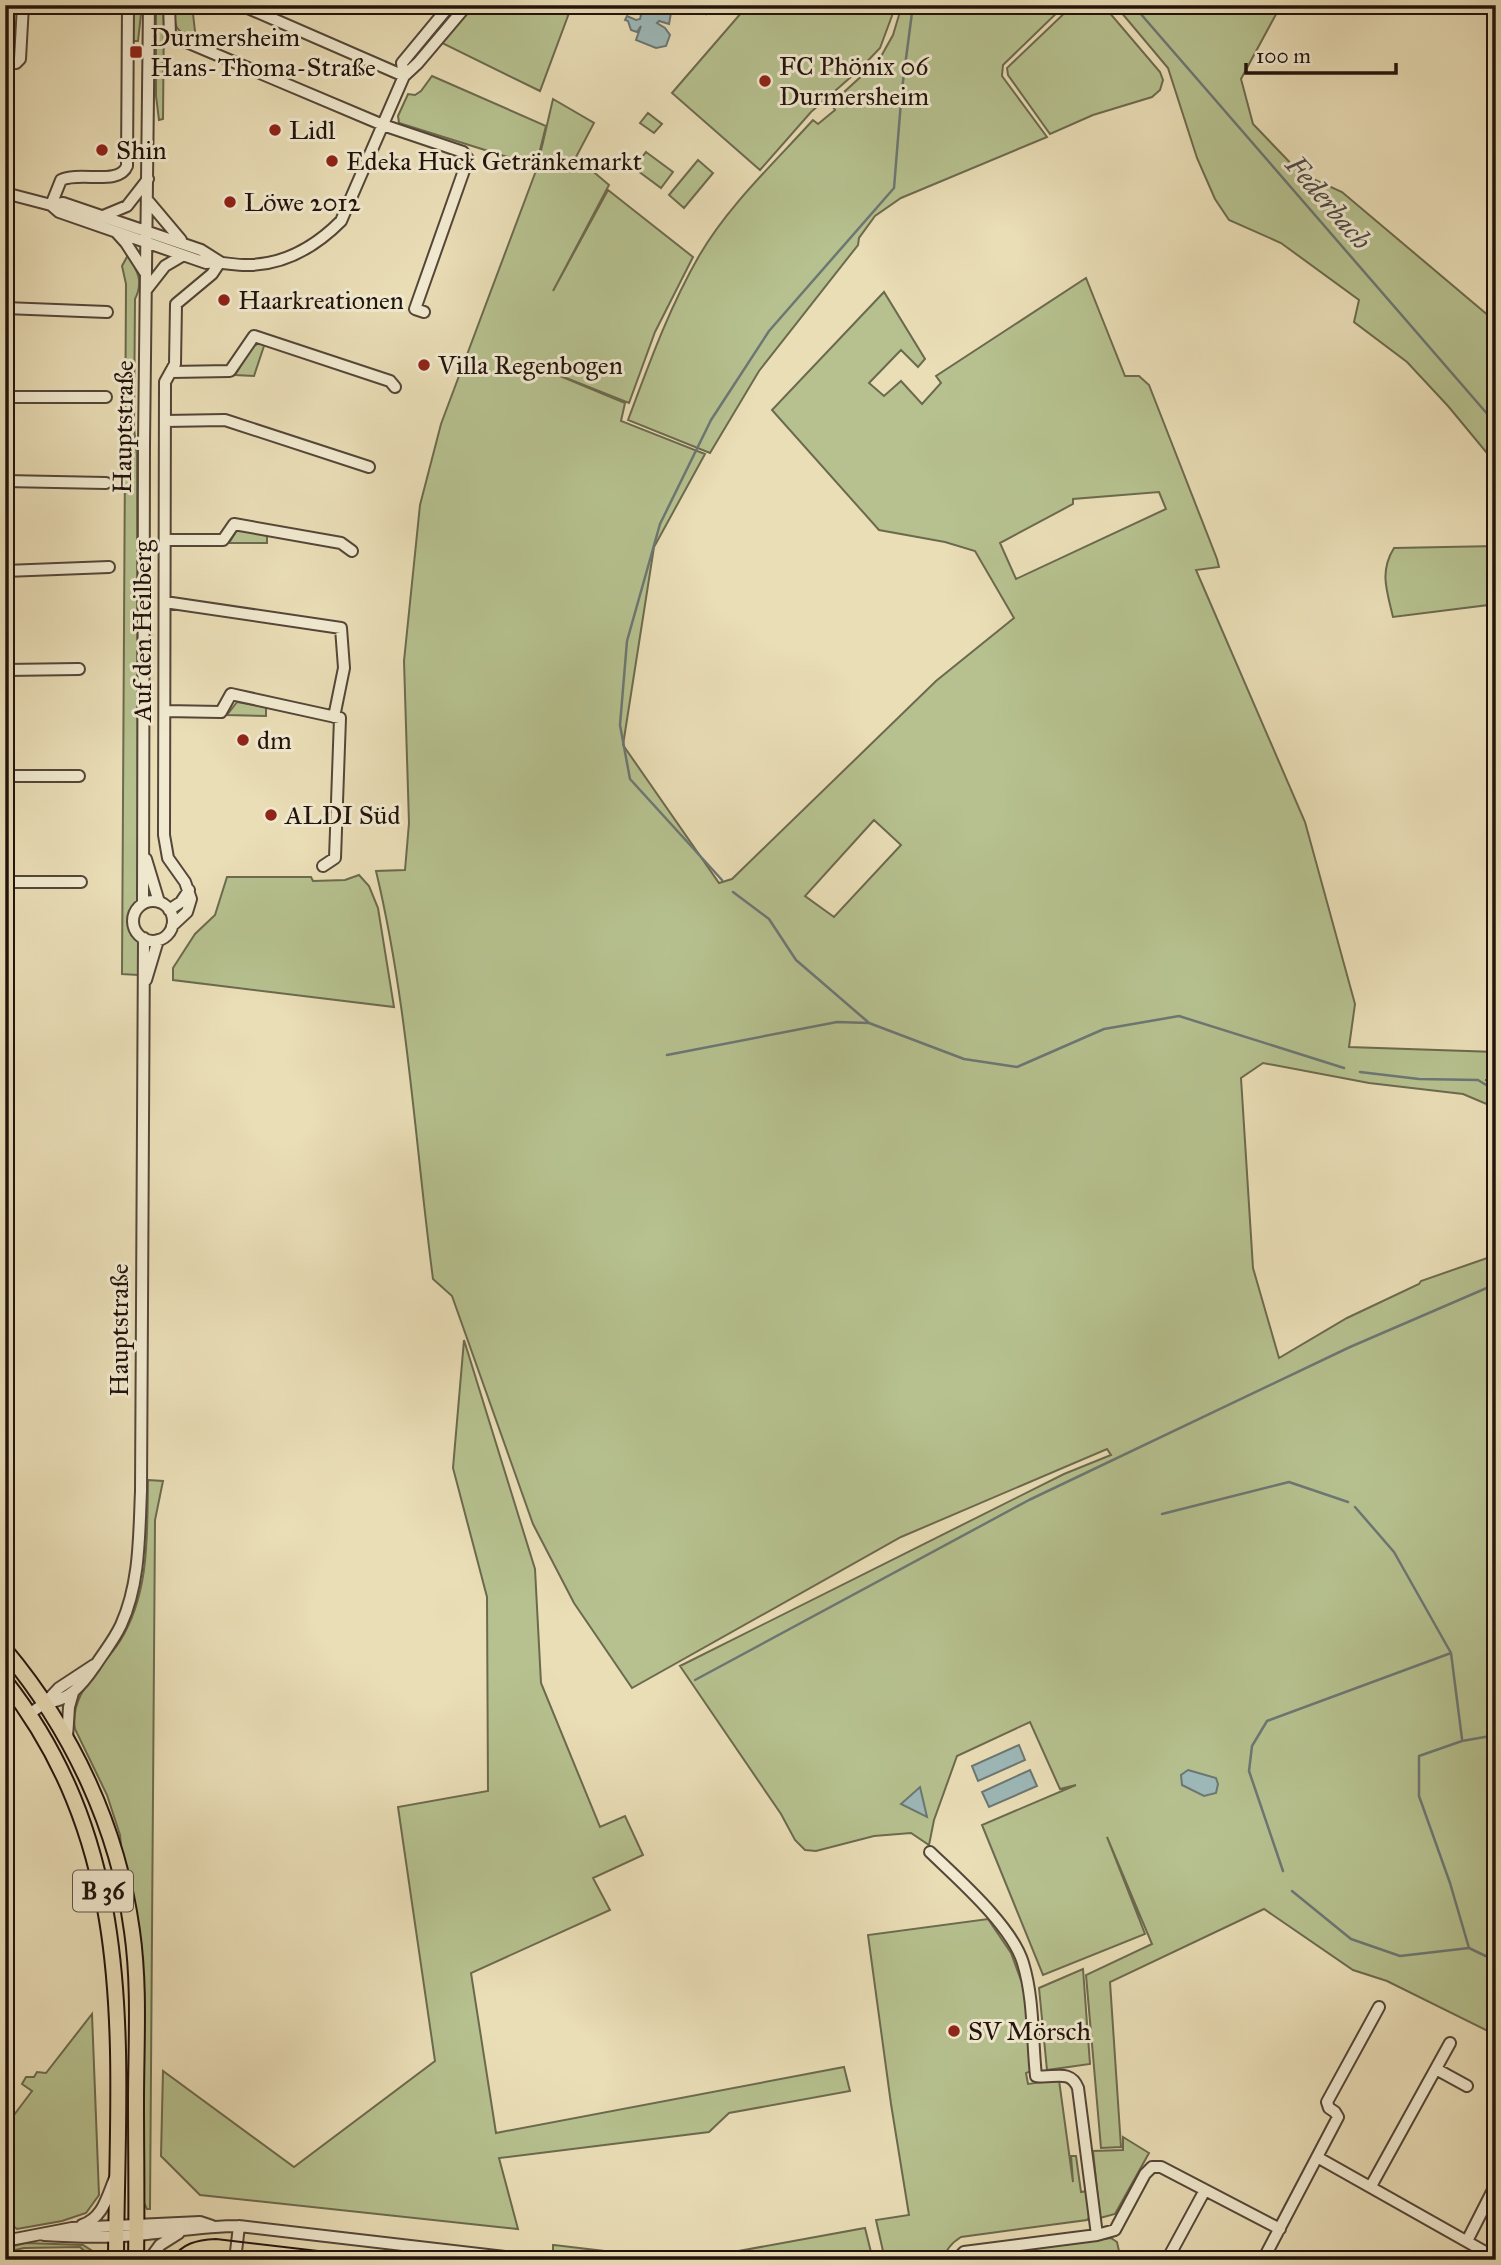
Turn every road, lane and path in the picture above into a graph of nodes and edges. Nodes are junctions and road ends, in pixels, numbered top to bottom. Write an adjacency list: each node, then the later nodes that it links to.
1 (23, 5): 9 (street)
2 (128, 5): 15 (street)
3 (149, 5): 12 (street, Hauptstraße)
4 (169, 5): 11 (street)
5 (241, 5): 10 (street)
6 (467, 5): 8 (street)
7 (445, 7): 8 (street); 10 (street)
8 (456, 18): 10 (street)
9 (5, 64)
10 (404, 76): 11 (street)
11 (383, 125): 21 (street); 26 (street)
12 (148, 179): 14 (street, Hauptstraße); 16 (street)
13 (5, 193): 15 (street)
14 (148, 200): 18 (street, Hauptstraße); 20 (street)
15 (51, 205): 16 (street); 17 (street)
16 (102, 216): 18 (street)
17 (115, 231): 19 (street); 22 (street)
18 (147, 231): 19 (street, Hauptstraße); 20 (street)
19 (148, 244): 20 (street); 22 (street, Hauptstraße)
20 (184, 250): 21 (street); 23 (street)
21 (220, 262): 27 (street, Auf den Heilberg)
22 (147, 275): 23 (street, Hauptstraße)
23 (147, 290): 46 (street, Hauptstraße)
24 (5, 308): 25 (street)
25 (107, 312)
26 (424, 312)
27 (171, 372): 28 (street); 31 (street, Auf den Heilberg)
28 (396, 387)
29 (5, 397): 30 (street)
30 (106, 397)
31 (165, 421): 32 (street); 35 (street, Auf den Heilberg)
32 (369, 467)
33 (5, 481): 34 (street)
34 (106, 483)
35 (165, 540): 36 (street); 39 (street, Auf den Heilberg)
36 (352, 551)
37 (109, 567): 38 (street)
38 (5, 571)
39 (165, 602): 42 (street, Auf den Heilberg); 43 (street)
40 (79, 669): 41 (street)
41 (5, 670)
42 (165, 711): 43 (street); 50 (street, Auf den Heilberg)
43 (334, 717): 47 (street)
44 (5, 776): 45 (street)
45 (79, 776)
46 (143, 850): 51 (street, Hauptstraße); 52 (street, Hauptstraße)
47 (323, 866)
48 (5, 882): 49 (street)
49 (81, 883)
50 (189, 890): 53 (street); 54 (street)
51 (159, 902): 52 (street); 53 (street)
52 (143, 903): 55 (street, Hauptstraße)
53 (169, 910): 54 (street)
54 (172, 926): 56 (street, Hauptstraße)
55 (144, 938): 56 (street); 57 (street, Hauptstraße)
56 (158, 940): 57 (street, Hauptstraße)
57 (144, 986): 59 (street, Hauptstraße)
58 (5, 1650): 62 (main road, B 36)
59 (96, 1664): 61 (street, Hauptstraße); 62 (street, Hauptstraße)
60 (5, 1681): 63 (main road, B 36)
61 (73, 1693): 62 (street, Hauptstraße); 64 (street)
62 (45, 1703): 63 (street, Hauptstraße); 64 (main road, B 36)
63 (29, 1714): 71 (main road, B 36)
64 (67, 1738): 79 (main road, B 36)
65 (930, 1852): 83 (street)
66 (1379, 2007): 70 (street)
67 (1450, 2043): 68 (street)
68 (1436, 2069): 69 (street); 73 (street)
69 (1467, 2086)
70 (1317, 2157): 73 (street); 78 (street)
71 (117, 2172): 77 (street); 80 (main road, B 36)
72 (1496, 2185): 85 (street)
73 (1371, 2186): 85 (street)
74 (1205, 2190): 78 (street); 83 (street); 93 (street)
75 (215, 2226): 76 (street); 79 (street); 81 (street)
76 (239, 2226): 90 (street); 91 (street)
77 (72, 2228): 80 (street); 82 (street)
78 (1280, 2229): 94 (street)
79 (136, 2230): 80 (street); 81 (street); 88 (main road, B 36)
80 (116, 2231): 82 (street); 87 (main road, B 36)
81 (185, 2231): 89 (street)
82 (44, 2235): 84 (street)
83 (1097, 2235): 92 (street)
84 (15, 2239)
85 (1467, 2241): 86 (street)
86 (1496, 2258)
87 (116, 2260)
88 (136, 2260)
89 (149, 2260)
90 (235, 2260)
91 (530, 2260)
92 (956, 2260)
93 (1167, 2260)
94 (1264, 2260)

